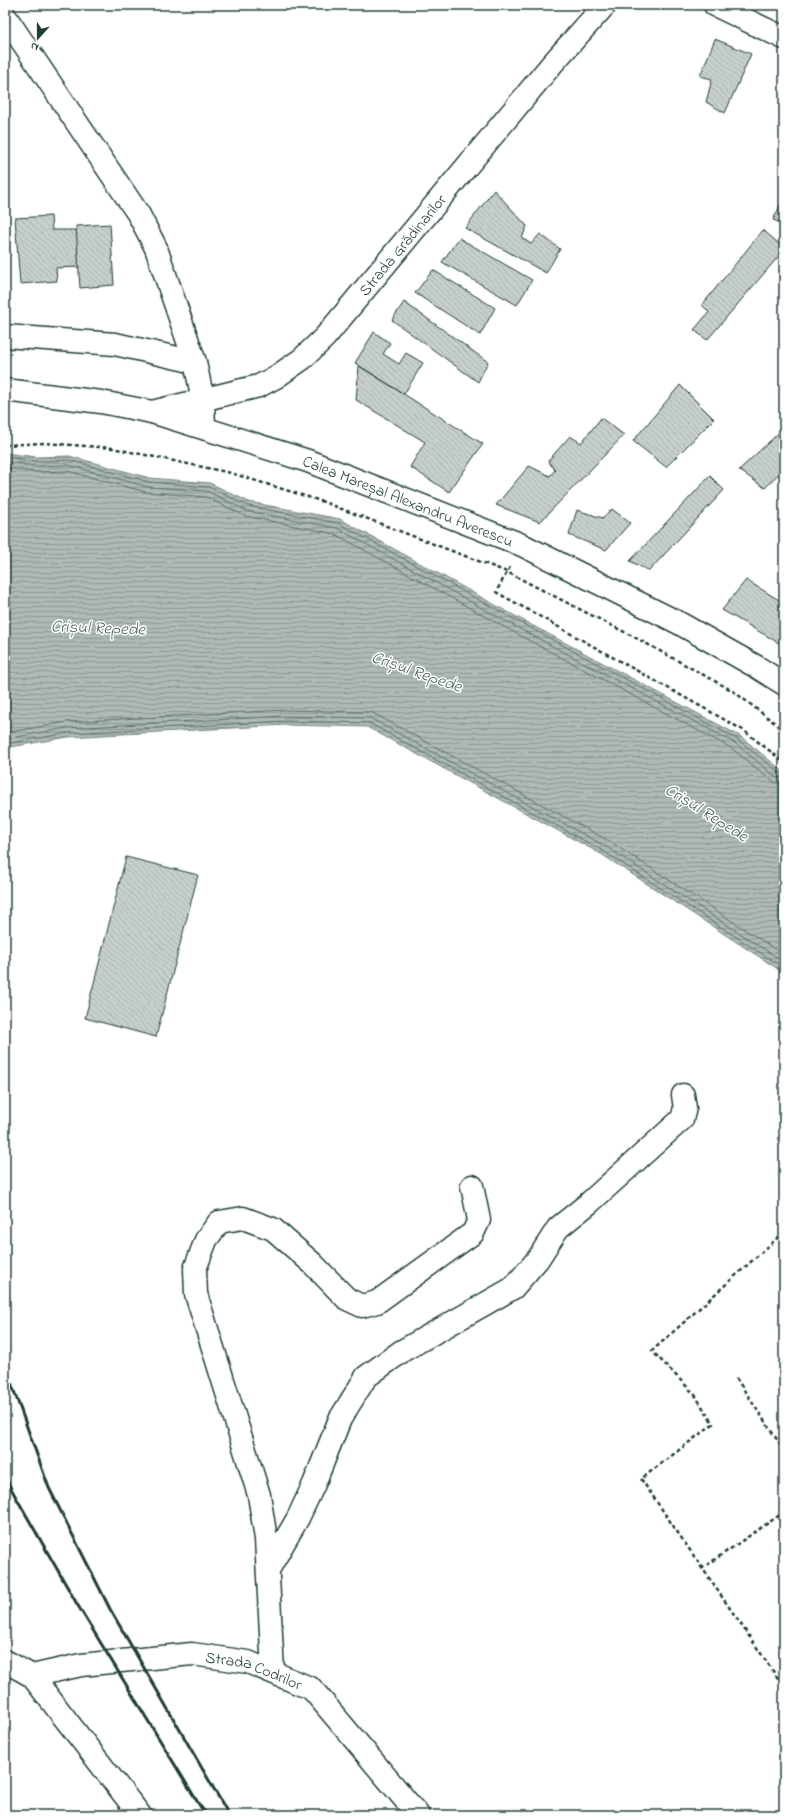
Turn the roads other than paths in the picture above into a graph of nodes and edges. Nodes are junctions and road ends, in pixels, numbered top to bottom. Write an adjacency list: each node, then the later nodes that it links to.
1 (605, 5): 8 (main road, Strada Grădinarilor)
2 (715, 5): 4 (main road)
3 (5, 16): 6 (main road)
4 (784, 38)
5 (10, 337): 6 (main road)
6 (195, 362): 8 (main road)
7 (5, 390): 9 (main road, Calea Mareșal Alexandru Averescu)
8 (203, 400): 9 (main road, Strada Grădinarilor); 10 (main road)
9 (152, 412): 10 (main road, Calea Mareșal Alexandru Averescu)
10 (204, 428): 11 (main road, Calea Mareșal Alexandru Averescu)
11 (784, 684)
12 (682, 1095): 14 (main road)
13 (472, 1186): 14 (main road)
14 (268, 1570): 16 (main road)
15 (5, 1661): 17 (main road)
16 (272, 1672): 17 (main road, Strada Codrilor); 19 (main road, Strada Codrilor)
17 (32, 1676): 18 (main road)
18 (140, 1815)
19 (418, 1815)

